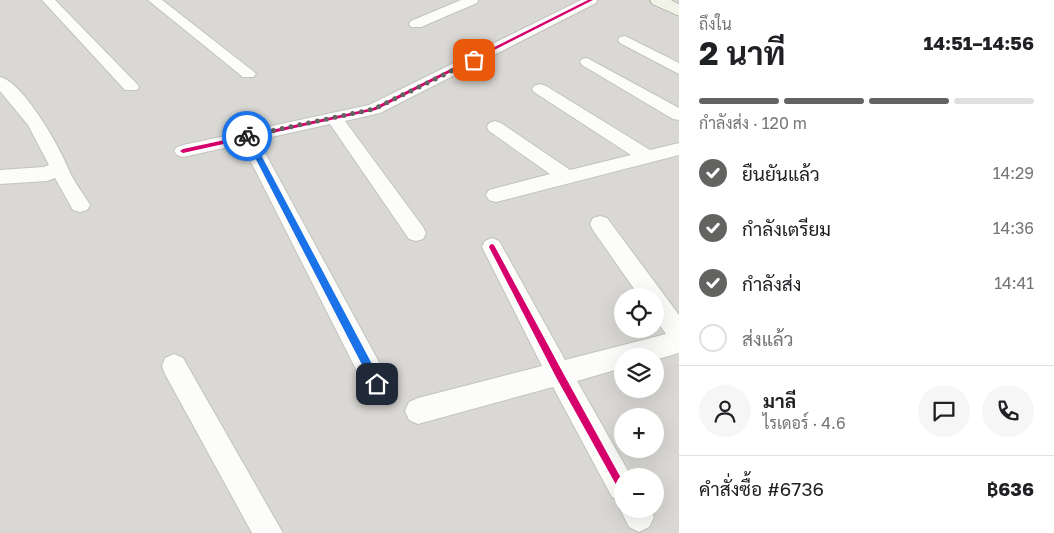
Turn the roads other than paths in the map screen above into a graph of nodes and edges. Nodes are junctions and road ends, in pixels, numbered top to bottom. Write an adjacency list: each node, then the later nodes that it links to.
1 (48, 0): 13 (street)
2 (154, 0): 11 (street)
3 (472, 0): 7 (street)
4 (591, 0): 16 (street)
5 (658, 0): 6 (street)
6 (679, 11)
7 (416, 24)
8 (625, 40): 10 (street)
9 (587, 62): 15 (street)
10 (679, 69)
11 (248, 74)
12 (0, 82): 22 (street)
13 (131, 87)
14 (540, 89): 21 (street)
15 (679, 115)
16 (333, 117): 18 (street); 28 (street)
17 (496, 127): 24 (street)
18 (247, 137): 20 (street); 38 (street)
19 (679, 150): 21 (street)
20 (183, 151)
21 (648, 157): 24 (street)
22 (53, 171): 23 (street); 26 (street)
23 (0, 177)
24 (567, 177): 25 (street)
25 (496, 195)
26 (80, 205)
27 (600, 224): 30 (street)
28 (416, 233)
29 (492, 247): 37 (street)
30 (646, 288)
31 (664, 313): 32 (street)
32 (679, 334)
33 (679, 342): 34 (street)
34 (657, 348)
35 (614, 360): 37 (street)
36 (174, 366): 41 (street)
37 (559, 374): 39 (street); 40 (street)
38 (377, 384)
39 (418, 411)
40 (614, 474)
41 (268, 533)

